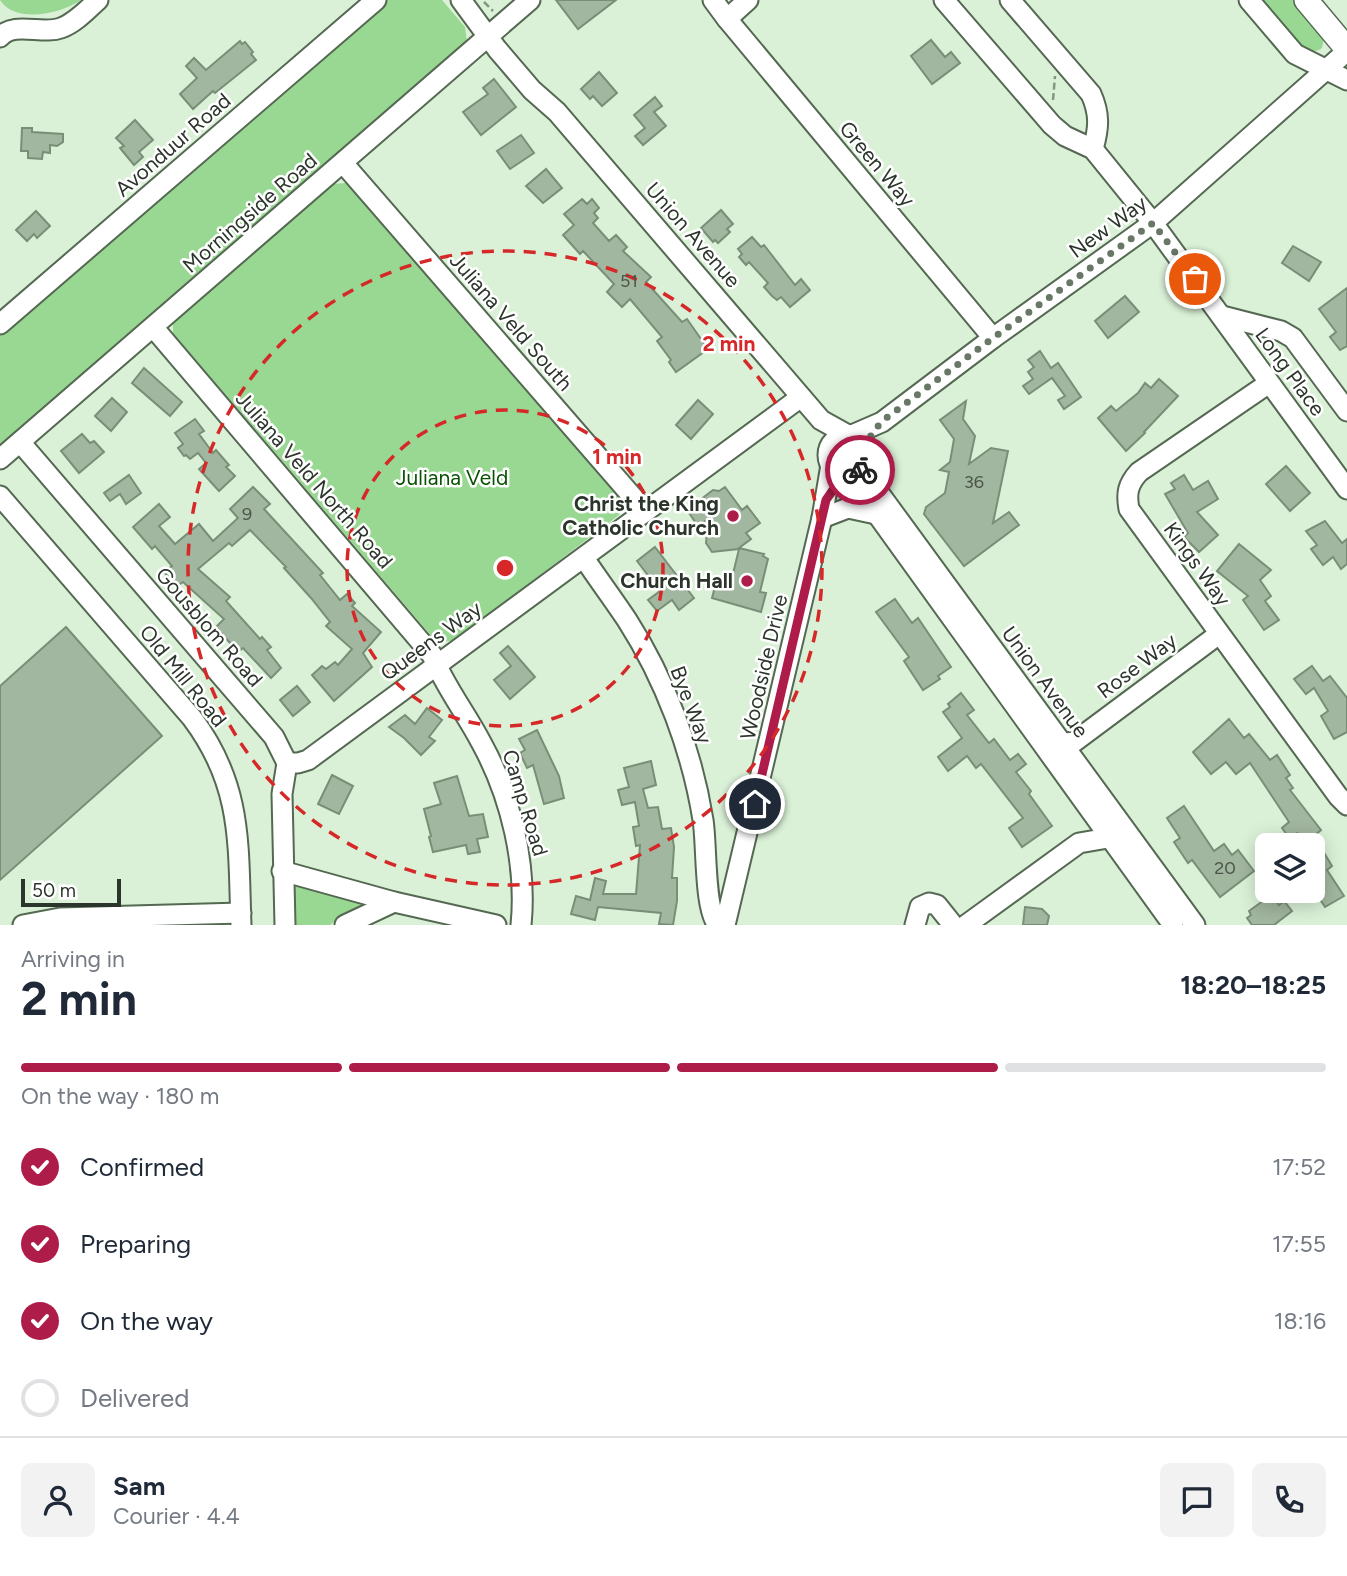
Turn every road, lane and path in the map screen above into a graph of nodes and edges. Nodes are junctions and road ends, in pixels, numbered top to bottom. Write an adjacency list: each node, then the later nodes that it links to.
1 (97, 0): 13 (street)
2 (376, 0): 23 (street, Avonduur Road)
3 (530, 0): 12 (street, Morningside Road)
4 (713, 0): 11 (street, Green Way)
5 (748, 0): 11 (street)
6 (944, 0): 18 (street)
7 (1010, 0): 15 (street)
8 (1249, 0): 16 (street)
9 (1306, 0): 14 (main road)
10 (472, 5): 12 (street, Union Avenue); 12 (path)
11 (727, 19): 25 (street, Green Way)
12 (492, 25): 20 (street, Morningside Road); 27 (street, Union Avenue)
13 (0, 37)
14 (1347, 50): 16 (street, New Way)
15 (1057, 55): 18 (path); 19 (street)
16 (1325, 70): 17 (street); 21 (street, New Way)
17 (1347, 80)
18 (1052, 125): 19 (street)
19 (1093, 149): 21 (street, Long Place)
20 (343, 163): 24 (street, Morningside Road); 37 (street, Juliana Veld South)
21 (1153, 223): 22 (street, Long Place); 25 (street, New Way)
22 (1222, 316): 26 (street, Long Place); 28 (street, Long Place)
23 (0, 324)
24 (153, 327): 30 (street, Morningside Road); 41 (street, Juliana Veld North Road)
25 (993, 338): 31 (street, New Way)
26 (1269, 383): 34 (street, Long Place); 40 (street, Kings Way)
27 (801, 397): 29 (street, Union Avenue); 37 (street, Queens Way)
28 (1347, 411)
29 (821, 420): 31 (street, Union Avenue); 33 (street, Union Avenue)
30 (20, 442): 32 (street, Morningside Road); 43 (street, Gousblom Road)
31 (857, 445): 33 (street); 33 (street); 38 (street, Union Avenue)
32 (0, 459)
33 (838, 465): 36 (street, Woodside Drive); 38 (street, Union Avenue)
34 (1347, 489)
35 (0, 496): 50 (street, Old Mill Road)
36 (824, 509): 38 (street); 57 (street, Woodside Drive)
37 (645, 511): 39 (street, Queens Way)
38 (883, 511): 42 (street, Union Avenue)
39 (584, 558): 41 (street, Queens Way); 56 (street, Bye Way)
40 (1219, 634): 42 (street, Rose Way); 45 (street, Kings Way)
41 (436, 665): 43 (street, Queens Way); 55 (street, Camp Road)
42 (1053, 745): 44 (street, Union Avenue)
43 (286, 763): 48 (street)
44 (1097, 805): 46 (street, Union Avenue); 47 (street)
45 (1347, 805)
46 (1116, 833): 47 (street); 61 (street, Union Avenue); 62 (street, Union Avenue)
47 (1079, 843): 60 (street)
48 (282, 872): 49 (street); 52 (street)
49 (394, 902): 53 (street); 54 (street)
50 (241, 919): 51 (street)
51 (23, 925)
52 (285, 925)
53 (345, 925)
54 (496, 925)
55 (521, 925)
56 (718, 925)
57 (725, 925)
58 (915, 925): 59 (street)
59 (953, 925)
60 (966, 925)
61 (1173, 925)
62 (1195, 925)

